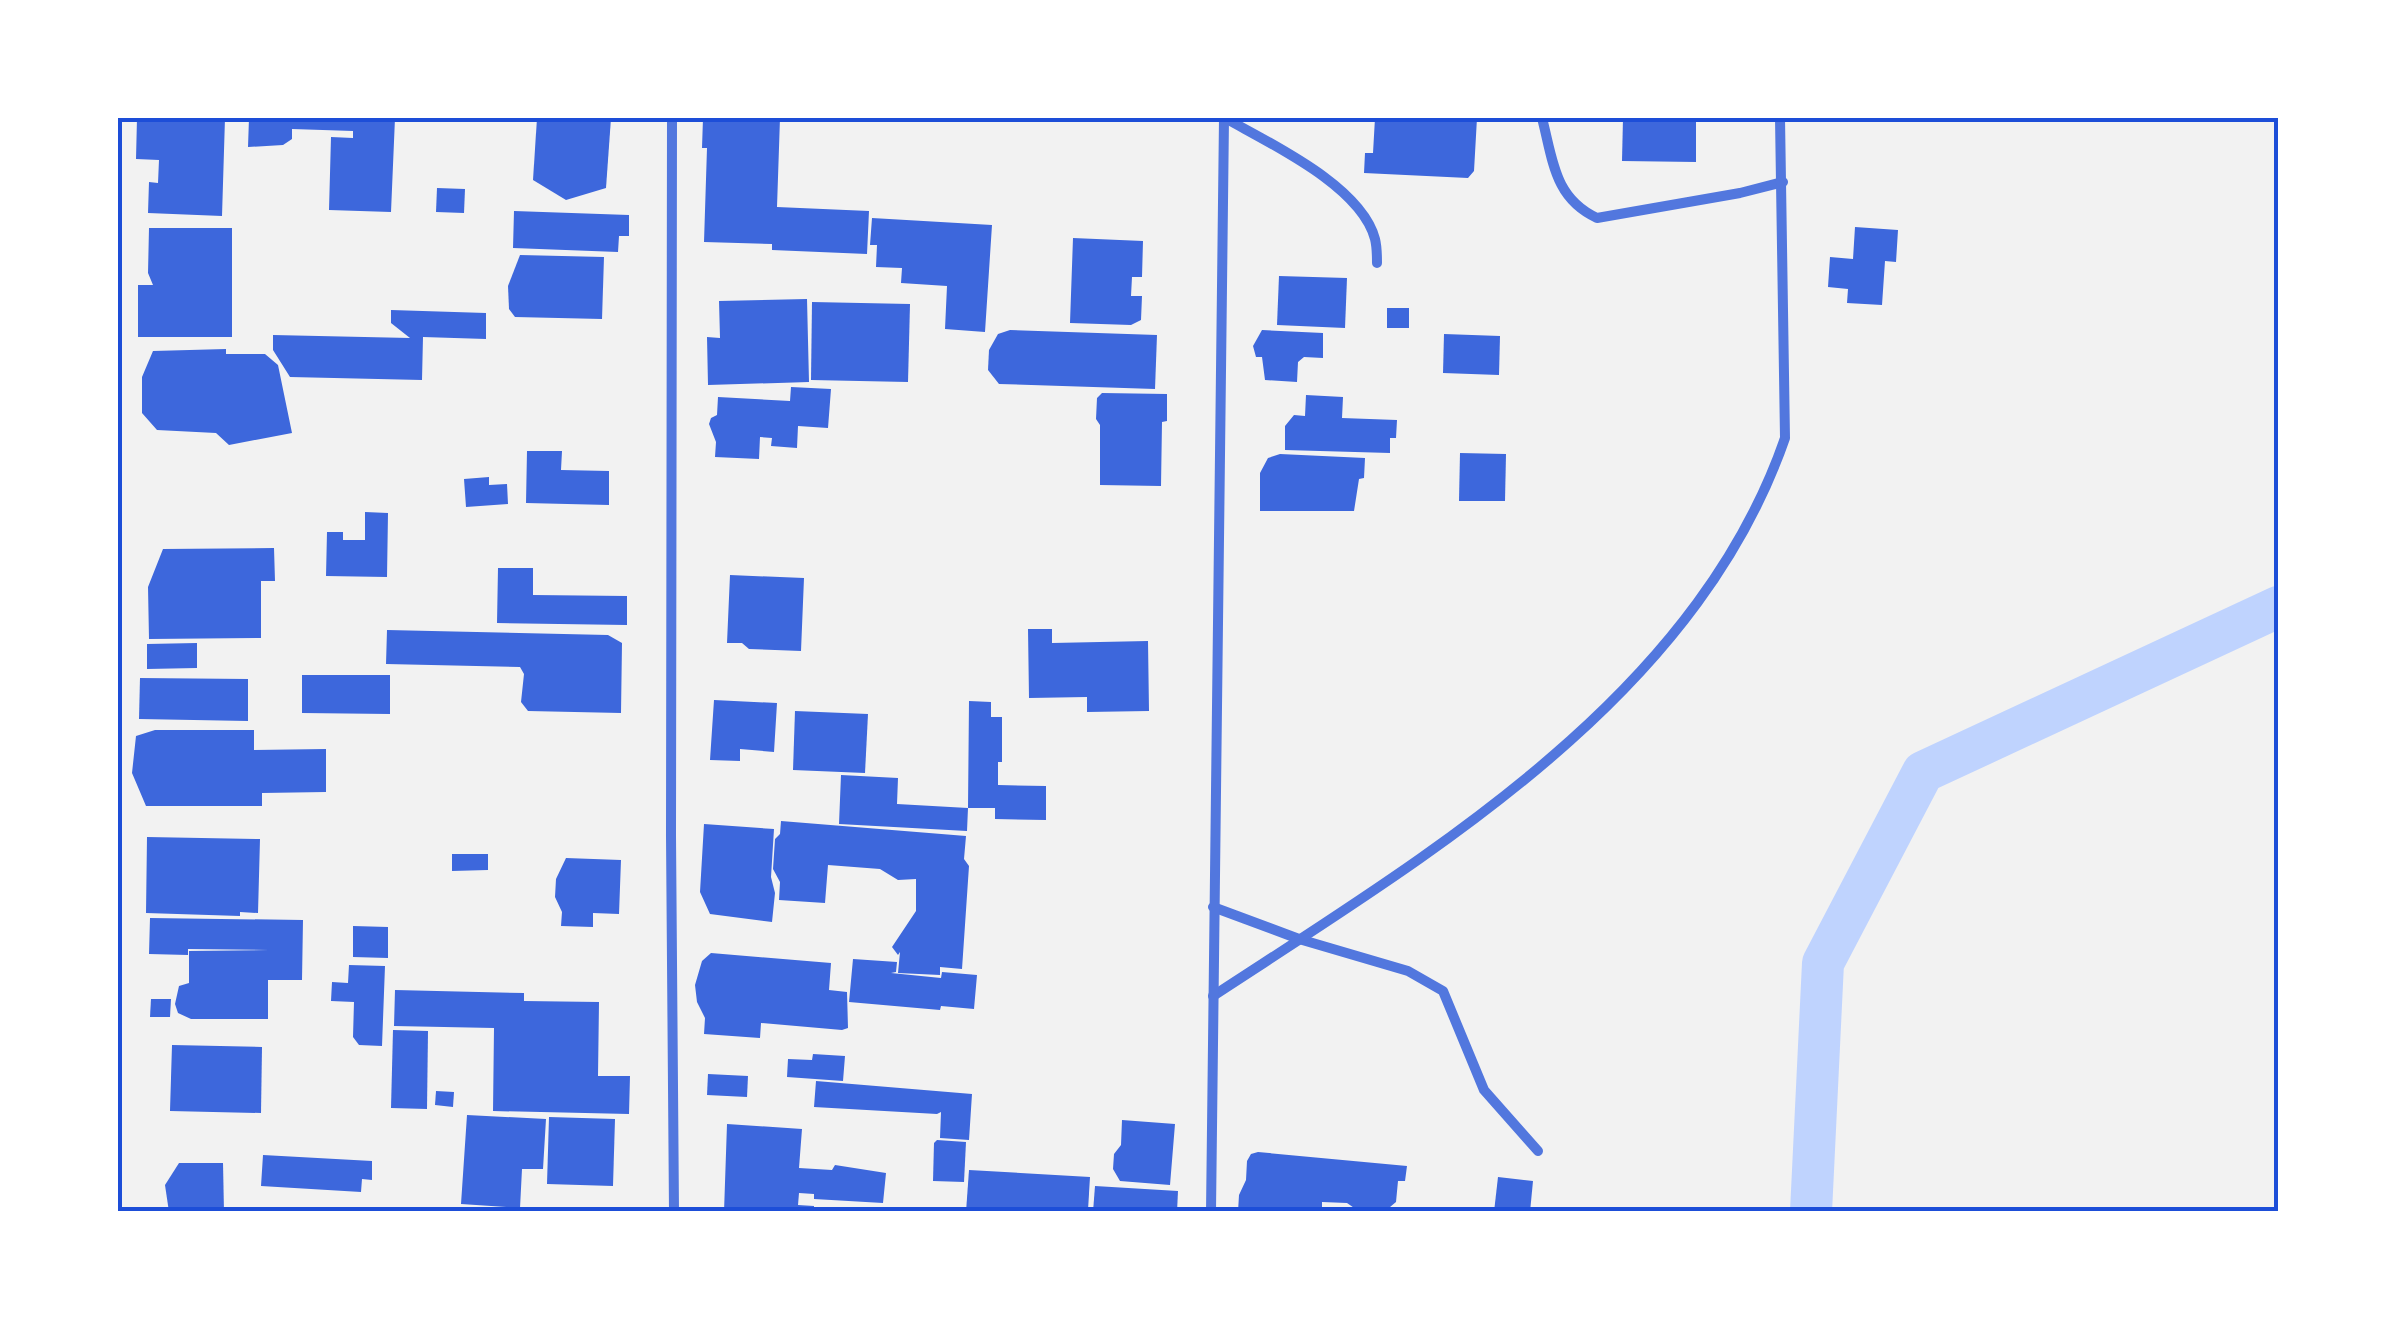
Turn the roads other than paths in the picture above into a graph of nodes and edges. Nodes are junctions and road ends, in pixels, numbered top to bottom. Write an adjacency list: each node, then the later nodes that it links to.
1 (672, 118): 11 (street)
2 (1225, 118): 6 (street); 7 (street)
3 (1542, 118): 5 (street)
4 (1780, 118): 5 (street)
5 (1783, 182): 8 (street)
6 (1377, 263)
7 (1213, 907): 8 (street); 9 (street)
8 (1299, 939): 9 (street); 10 (street)
9 (1213, 996): 12 (street)
10 (1538, 1152)
11 (674, 1212)
12 (1210, 1212)

